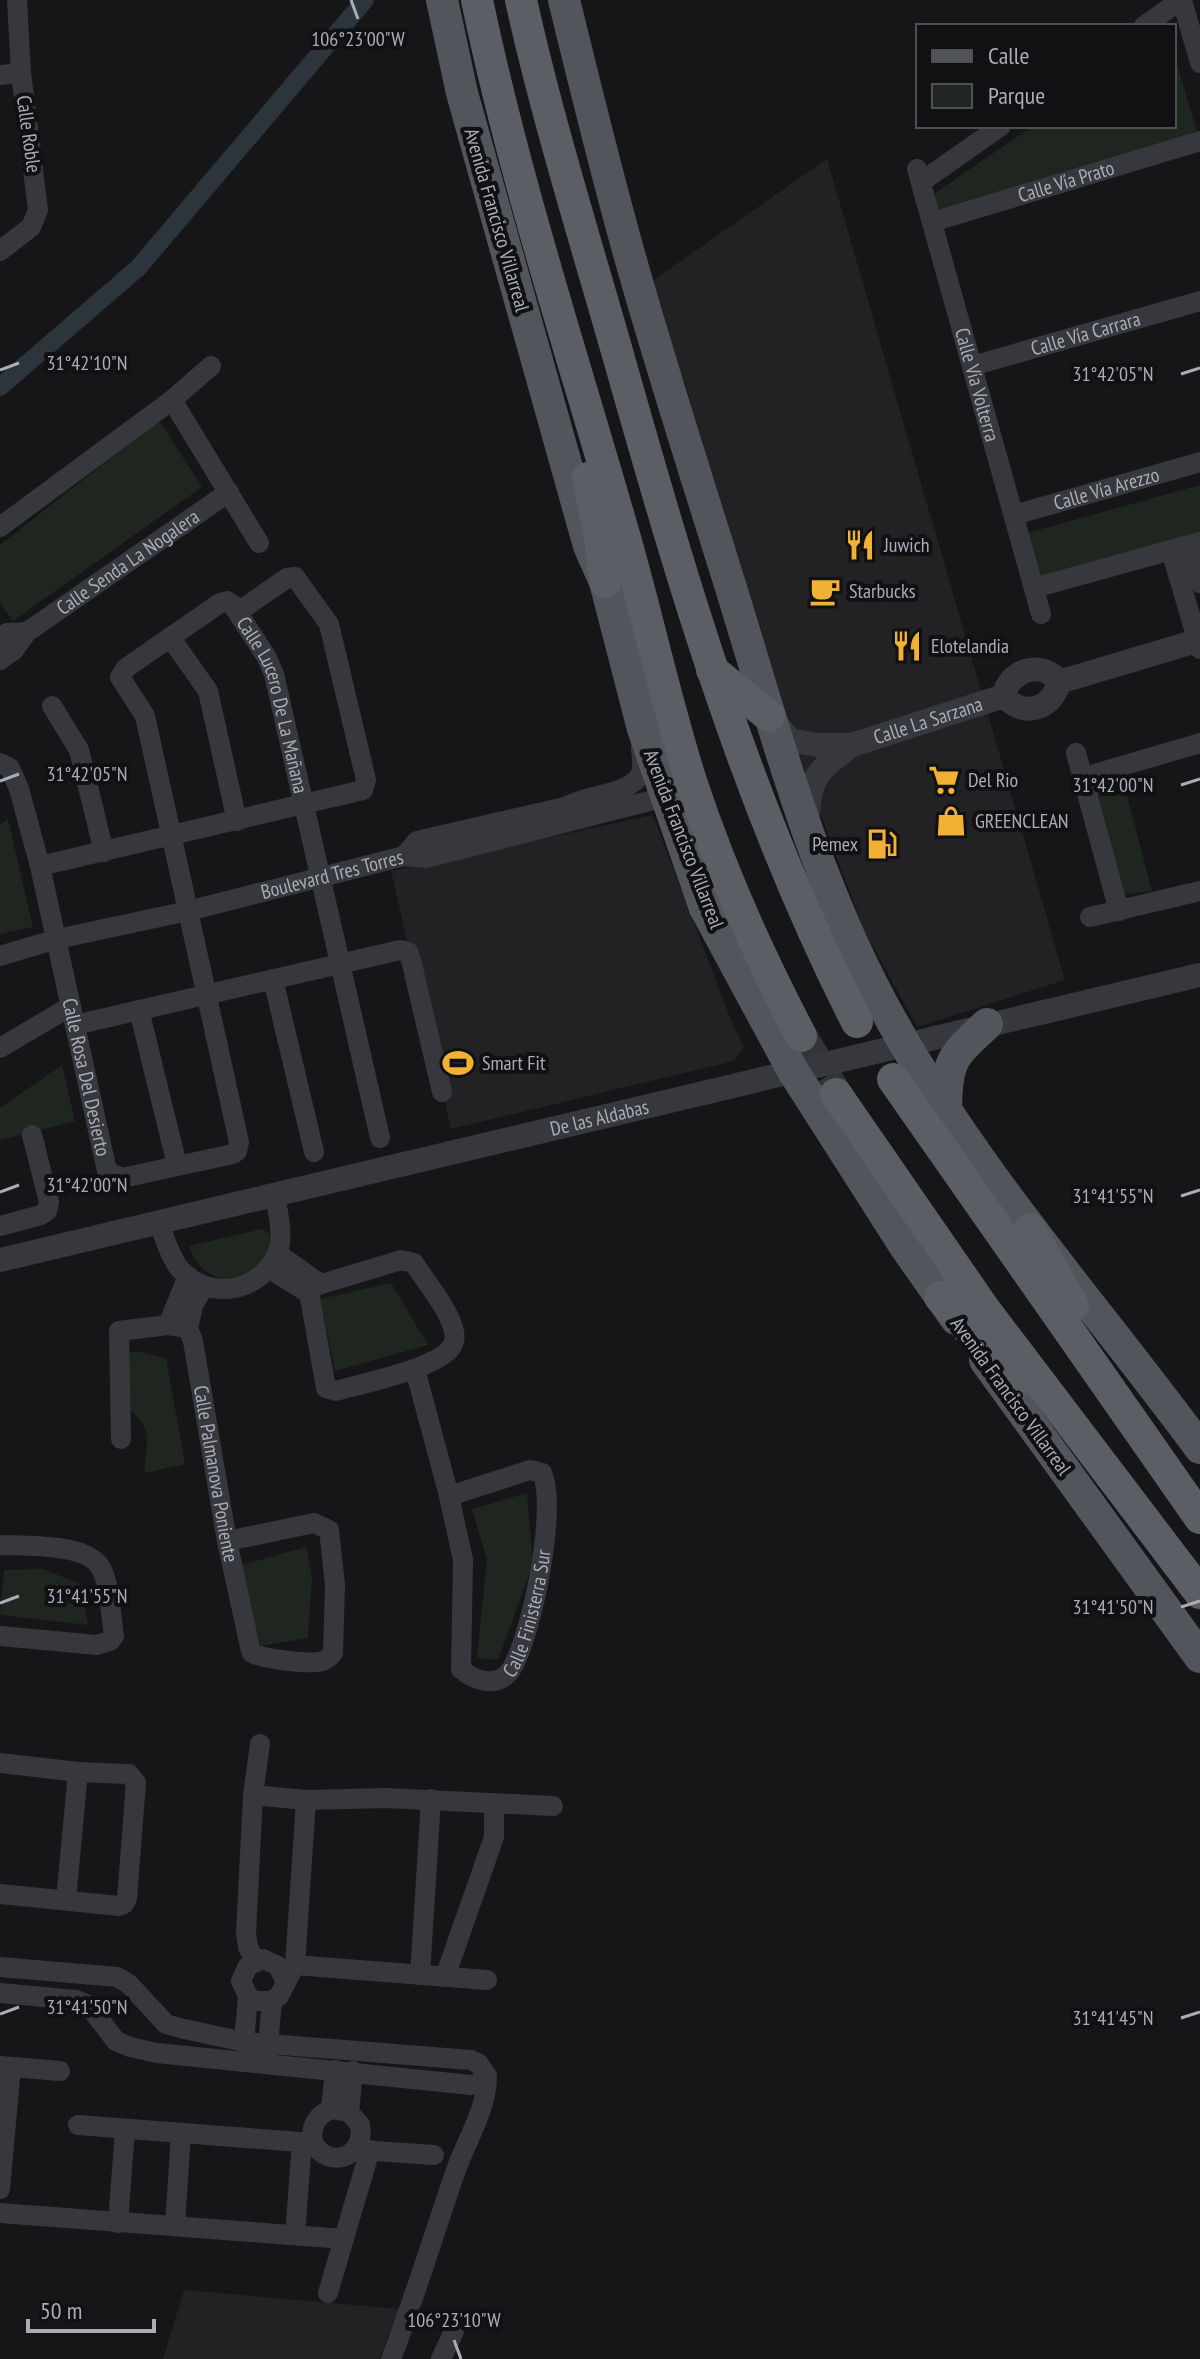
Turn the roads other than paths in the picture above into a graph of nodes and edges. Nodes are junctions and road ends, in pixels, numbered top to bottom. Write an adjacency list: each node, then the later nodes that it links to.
1 (17, 0): 9 (street, Calle Roble)
2 (442, 0): 25 (main road, Avenida Francisco Villarreal)
3 (477, 0): 15 (highway, Avenida Francisco Villarreal)
4 (521, 0): 34 (highway)
5 (564, 0): 38 (main road)
6 (1181, 0): 7 (street); 8 (street)
7 (1147, 24)
8 (1200, 63)
9 (10, 74): 13 (street, Calle Roble)
10 (998, 128): 12 (street, Calle Vía Volterra)
11 (1200, 141): 12 (street, Calle Vía Prato)
12 (932, 222): 17 (street, Calle Vía Volterra)
13 (0, 251)
14 (1200, 301): 17 (street, Calle Vía Carrara)
15 (563, 325): 25 (highway); 68 (highway, Avenida Francisco Villarreal)
16 (211, 366): 18 (street)
17 (972, 366): 21 (street, Calle Vía Volterra)
18 (172, 400): 20 (street); 22 (street)
19 (1200, 462): 21 (street, Calle Vía Arezzo)
20 (229, 492): 23 (street); 30 (street, Calle Senda La Nogalera)
21 (1014, 515): 27 (street, Calle Vía Volterra)
22 (0, 527)
23 (259, 543)
24 (1187, 546): 26 (street); 27 (street); 32 (street)
25 (605, 582): 39 (main road, Avenida Francisco Villarreal)
26 (1200, 583)
27 (1034, 588): 29 (street, Calle Vía Volterra)
28 (238, 612): 31 (street, Calle Lucero De La Mañana); 46 (street, Calle Lucero De La Mañana); 46 (street)
29 (1041, 614)
30 (9, 631): 33 (street, Calle Senda La Nogalera)
31 (170, 637): 48 (street); 50 (street, Calle Lucero De La Mañana)
32 (1199, 643): 35 (street, Calle La Sarzana)
33 (0, 660)
34 (711, 670): 38 (highway); 66 (highway)
35 (1059, 682): 36 (street, Calle La Sarzana); 36 (street, Calle La Sarzana)
36 (1004, 696): 41 (street, Calle La Sarzana)
37 (52, 706): 51 (street)
38 (769, 716): 41 (street, Calle La Sarzana); 49 (main road)
39 (643, 729): 45 (main road, Avenida Francisco Villarreal); 47 (street)
40 (1200, 743): 44 (street)
41 (852, 745): 49 (street, Calle La Sarzana)
42 (1076, 753): 44 (street)
43 (0, 763): 52 (street, Calle Rosa Del Desierto)
44 (1081, 778): 56 (street)
45 (665, 797): 47 (street, Boulevard Tres Torres); 71 (main road, Avenida Francisco Villarreal)
46 (304, 806): 48 (street); 53 (street, Calle Lucero De La Mañana)
47 (567, 814): 53 (street, Boulevard Tres Torres)
48 (237, 821): 50 (street)
49 (806, 833): 69 (main road)
50 (171, 836): 51 (street); 55 (street, Calle Lucero De La Mañana)
51 (104, 852): 52 (street)
52 (40, 866): 58 (street, Calle Rosa Del Desierto)
53 (320, 878): 55 (street, Boulevard Tres Torres); 60 (street, Calle Lucero De La Mañana)
54 (1200, 891): 56 (street)
55 (188, 911): 58 (street, Boulevard Tres Torres); 63 (street, Calle Rosa Del Desierto)
56 (1119, 911): 57 (street)
57 (1090, 917)
58 (57, 939): 59 (street, Boulevard Tres Torres); 65 (street, Calle Rosa Del Desierto)
59 (0, 956)
60 (340, 964): 62 (street); 73 (street); 77 (street, Calle Lucero De La Mañana)
61 (1200, 975): 67 (street, De las Aldabas)
62 (273, 979): 63 (street); 78 (street)
63 (207, 995): 64 (street); 79 (street, Calle Rosa Del Desierto)
64 (139, 1010): 65 (street); 79 (street)
65 (73, 1015): 70 (street); 79 (street, Calle Rosa Del Desierto)
66 (857, 1022)
67 (987, 1024): 69 (street, De las Aldabas); 75 (main road)
68 (801, 1036)
69 (905, 1043): 71 (street, De las Aldabas); 75 (main road)
70 (0, 1048)
71 (793, 1071): 80 (street, De las Aldabas); 88 (main road, Avenida Francisco Villarreal)
72 (893, 1079): 93 (highway)
73 (442, 1092)
74 (836, 1094): 95 (highway, Avenida Francisco Villarreal)
75 (946, 1108): 83 (main road)
76 (32, 1135): 82 (street)
77 (380, 1138)
78 (314, 1152)
79 (177, 1165)
80 (275, 1195): 81 (street, De las Aldabas); 85 (street)
81 (159, 1223): 84 (street, De las Aldabas); 86 (street)
82 (0, 1226)
83 (1030, 1229): 92 (main road); 93 (highway)
84 (0, 1260)
85 (273, 1261): 86 (street); 87 (street)
86 (196, 1281): 89 (street)
87 (318, 1286): 90 (street); 90 (street)
88 (940, 1297): 95 (highway); 101 (main road, Avenida Francisco Villarreal)
89 (178, 1326): 91 (street); 97 (street, Calle Palmanova Poniente)
90 (415, 1369): 94 (street, Calle Finisterra Sur)
91 (121, 1439)
92 (1200, 1448)
93 (1167, 1473): 96 (highway)
94 (449, 1496): 94 (street, Calle Finisterra Sur)
95 (1129, 1497): 99 (highway, Avenida Francisco Villarreal)
96 (1200, 1518)
97 (227, 1541): 97 (street, Calle Palmanova Poniente)
98 (0, 1545): 100 (street)
99 (1200, 1593)
100 (0, 1636)
101 (1200, 1657)
102 (260, 1744): 105 (street)
103 (0, 1763): 104 (street)
104 (78, 1772): 111 (street); 111 (street)
105 (253, 1795): 107 (street); 112 (street)
106 (431, 1799): 107 (street); 108 (street); 115 (street)
107 (306, 1800): 114 (street)
108 (494, 1803): 109 (street); 117 (street)
109 (553, 1806)
110 (0, 1894): 111 (street)
111 (66, 1900)
112 (255, 1961): 114 (street); 120 (street)
113 (0, 1967): 116 (street)
114 (290, 1973): 115 (street); 121 (street)
115 (420, 1975): 117 (street)
116 (96, 1976): 122 (street); 123 (street)
117 (445, 1977): 118 (street)
118 (487, 1980)
119 (0, 1993): 122 (street)
120 (248, 1996): 121 (street); 124 (street)
121 (272, 2001): 126 (street)
122 (88, 2005): 125 (street)
123 (166, 2024): 124 (street); 125 (street)
124 (244, 2042): 126 (street)
125 (157, 2053): 126 (street)
126 (267, 2054): 129 (street); 130 (street)
127 (5, 2067): 128 (street); 138 (street)
128 (60, 2071)
129 (344, 2071): 130 (street); 131 (street)
130 (487, 2076): 146 (street)
131 (340, 2110): 135 (street); 136 (street)
132 (78, 2125): 133 (street)
133 (125, 2129): 134 (street); 140 (street)
134 (181, 2133): 135 (street); 141 (street)
135 (308, 2143): 136 (street); 142 (street)
136 (363, 2150): 137 (street); 143 (street)
137 (434, 2155)
138 (0, 2189)
139 (0, 2213): 140 (street)
140 (118, 2223): 141 (street)
141 (175, 2226): 142 (street)
142 (295, 2235): 143 (street)
143 (344, 2239): 144 (street)
144 (328, 2293)
145 (454, 2331): 147 (street)
146 (397, 2357)
147 (441, 2359)

